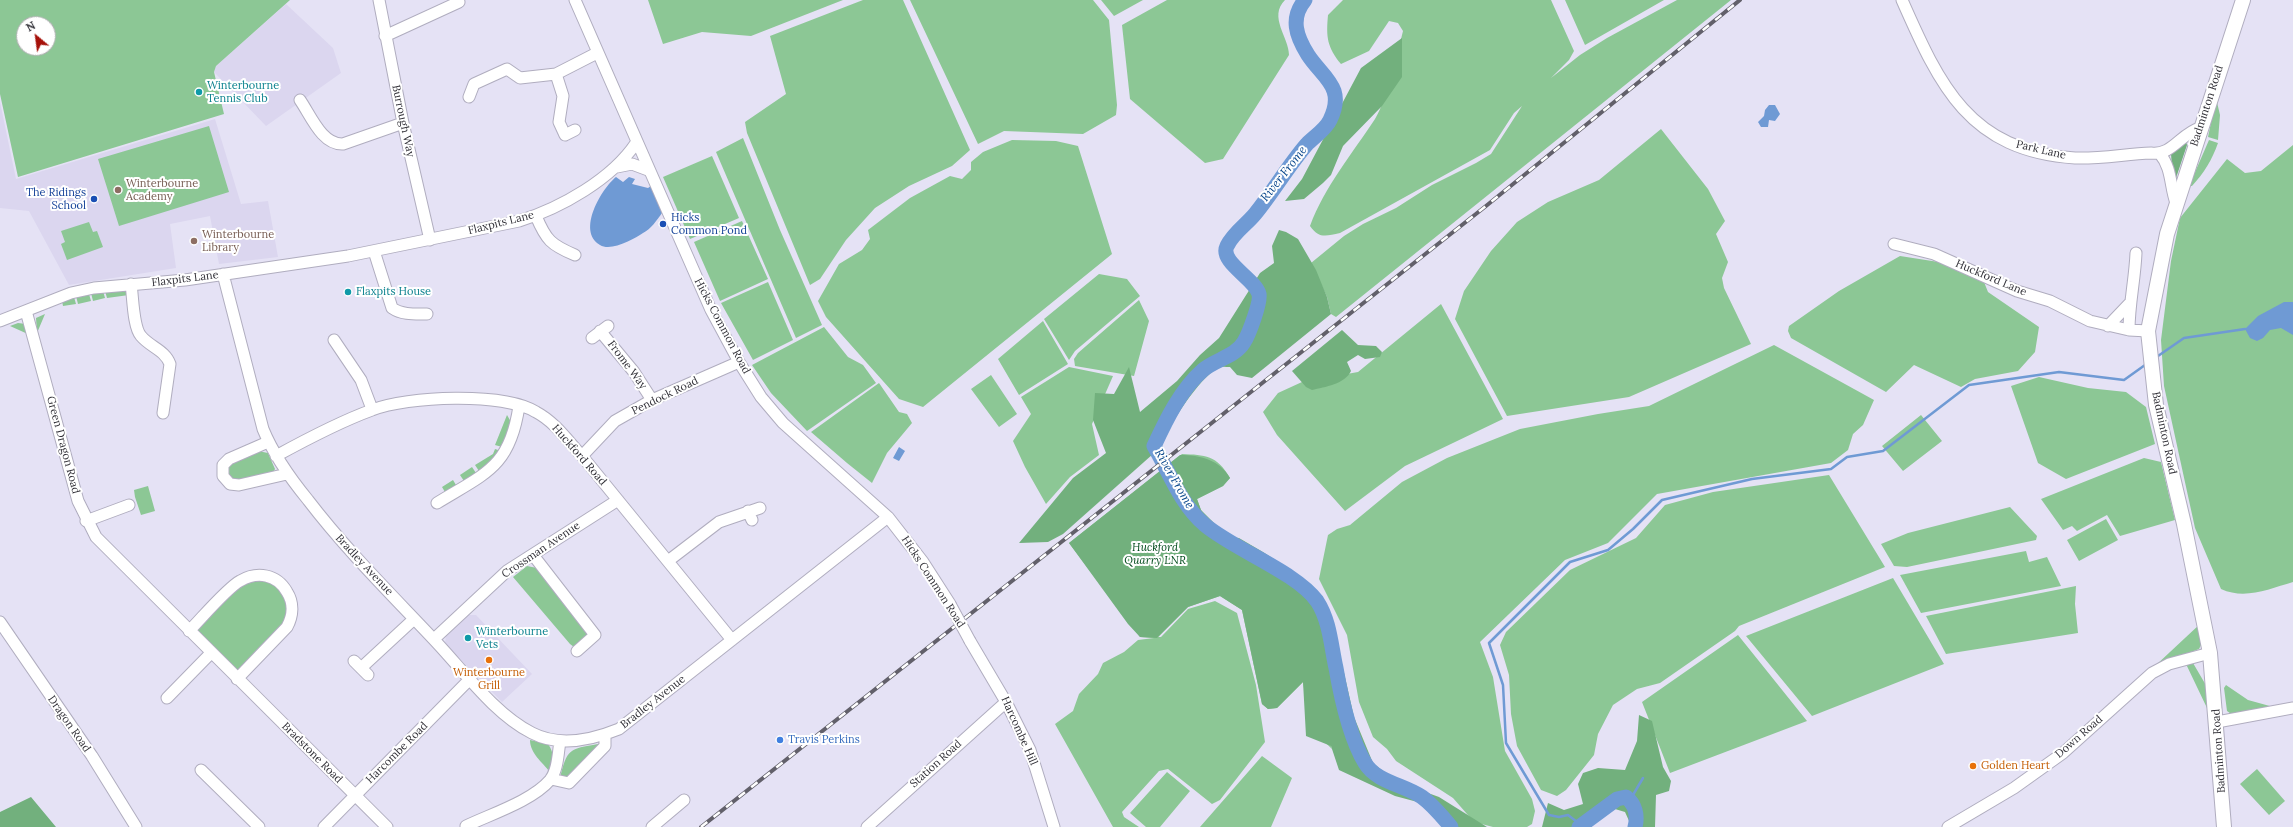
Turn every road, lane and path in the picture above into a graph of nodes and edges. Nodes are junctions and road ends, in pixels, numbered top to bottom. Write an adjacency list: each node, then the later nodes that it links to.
1 (379, 0): 6 (street, Burrough Way)
2 (575, 0): 7 (street, Hicks Common Road)
3 (1902, 0): 15 (street, Park Lane)
4 (2243, 0): 12 (main road, Badminton Road)
5 (461, 4): 6 (street)
6 (385, 36): 11 (street, Burrough Way)
7 (597, 53): 8 (street); 14 (street, Hicks Common Road)
8 (556, 74): 9 (street); 13 (street)
9 (469, 97)
10 (300, 100): 11 (street)
11 (403, 123): 20 (street, Burrough Way)
12 (2200, 128): 15 (street); 18 (main road, Badminton Road)
13 (575, 130)
14 (636, 143): 16 (street, Flaxpits Lane); 17 (street, Hicks Common Road)
15 (2160, 154): 18 (street)
16 (617, 167): 17 (street); 19 (street, Flaxpits Lane)
17 (648, 170): 36 (street, Hicks Common Road)
18 (2176, 203): 33 (main road, Badminton Road)
19 (536, 216): 20 (street, Flaxpits Lane); 24 (street)
20 (430, 240): 22 (street, Flaxpits Lane)
21 (1894, 244): 31 (street, Huckford Lane)
22 (374, 251): 25 (street, Flaxpits Lane); 29 (street)
23 (2136, 253): 27 (street)
24 (575, 255)
25 (223, 274): 26 (street, Flaxpits Lane); 41 (street, Bradley Avenue)
26 (131, 284): 28 (street, Flaxpits Lane); 40 (street)
27 (2129, 304): 31 (street); 32 (street)
28 (26, 311): 30 (street, Flaxpits Lane); 50 (street, Green Dragon Road)
29 (428, 314)
30 (0, 321)
31 (2108, 326): 32 (street, Huckford Lane)
32 (2129, 330): 33 (street, Huckford Lane)
33 (2148, 331): 61 (main road, Badminton Road)
34 (600, 332): 37 (street, Frome Way)
35 (335, 346): 39 (street)
36 (739, 362): 37 (street, Pendock Road); 49 (street, Hicks Common Road)
37 (652, 400): 43 (street, Pendock Road)
38 (519, 406): 39 (street, Huckford Road); 43 (street, Huckford Road); 46 (street)
39 (372, 410): 42 (street, Huckford Road)
40 (163, 413)
41 (268, 442): 42 (street, Bradley Avenue); 44 (street)
42 (276, 456): 44 (street, Bradley Avenue)
43 (582, 456): 45 (street, Huckford Road)
44 (287, 474): 54 (street, Bradley Avenue)
45 (618, 500): 51 (street, Crossman Avenue); 52 (street, Huckford Road)
46 (437, 503)
47 (129, 506): 50 (street)
48 (760, 508): 52 (street)
49 (888, 517): 58 (street, Bradley Avenue); 59 (street, Hicks Common Road, bridge)
50 (86, 521): 53 (street, Green Dragon Road)
51 (532, 555): 57 (street, Crossman Avenue); 60 (street)
52 (668, 561): 58 (street, Huckford Road)
53 (125, 567): 56 (street, Bradstone Road)
54 (414, 619): 57 (street, Bradley Avenue); 63 (street)
55 (0, 622): 77 (street, Dragon Road)
56 (189, 631): 62 (street, Bradstone Road); 65 (street)
57 (434, 639): 64 (street, Bradley Avenue)
58 (732, 640): 70 (street, Bradley Avenue)
59 (970, 640): 67 (street, Harcombe Hill)
60 (577, 651)
61 (2210, 653): 69 (main road, Badminton Road); 84 (street, Down Road)
62 (211, 654): 65 (street, Bradstone Road); 66 (street)
63 (361, 668)
64 (470, 678): 71 (street, Bradley Avenue); 74 (street, Harcombe Road)
65 (237, 679): 74 (street, Bradstone Road)
66 (167, 698)
67 (1006, 702): 82 (street, Station Road); 83 (street, Harcombe Hill)
68 (2293, 708): 69 (street)
69 (2217, 722): 85 (main road, Badminton Road)
70 (605, 735): 71 (street, Bradley Avenue); 73 (street)
71 (560, 741): 73 (street)
72 (201, 770): 78 (street)
73 (551, 779): 76 (street)
74 (355, 795): 79 (street, Harcombe Road); 80 (street, Bradstone Road)
75 (684, 800): 81 (street)
76 (465, 824)
77 (136, 827)
78 (259, 827)
79 (324, 827)
80 (386, 827)
81 (652, 827)
82 (867, 827)
83 (1054, 827)
84 (1948, 827)
85 (2224, 827)

